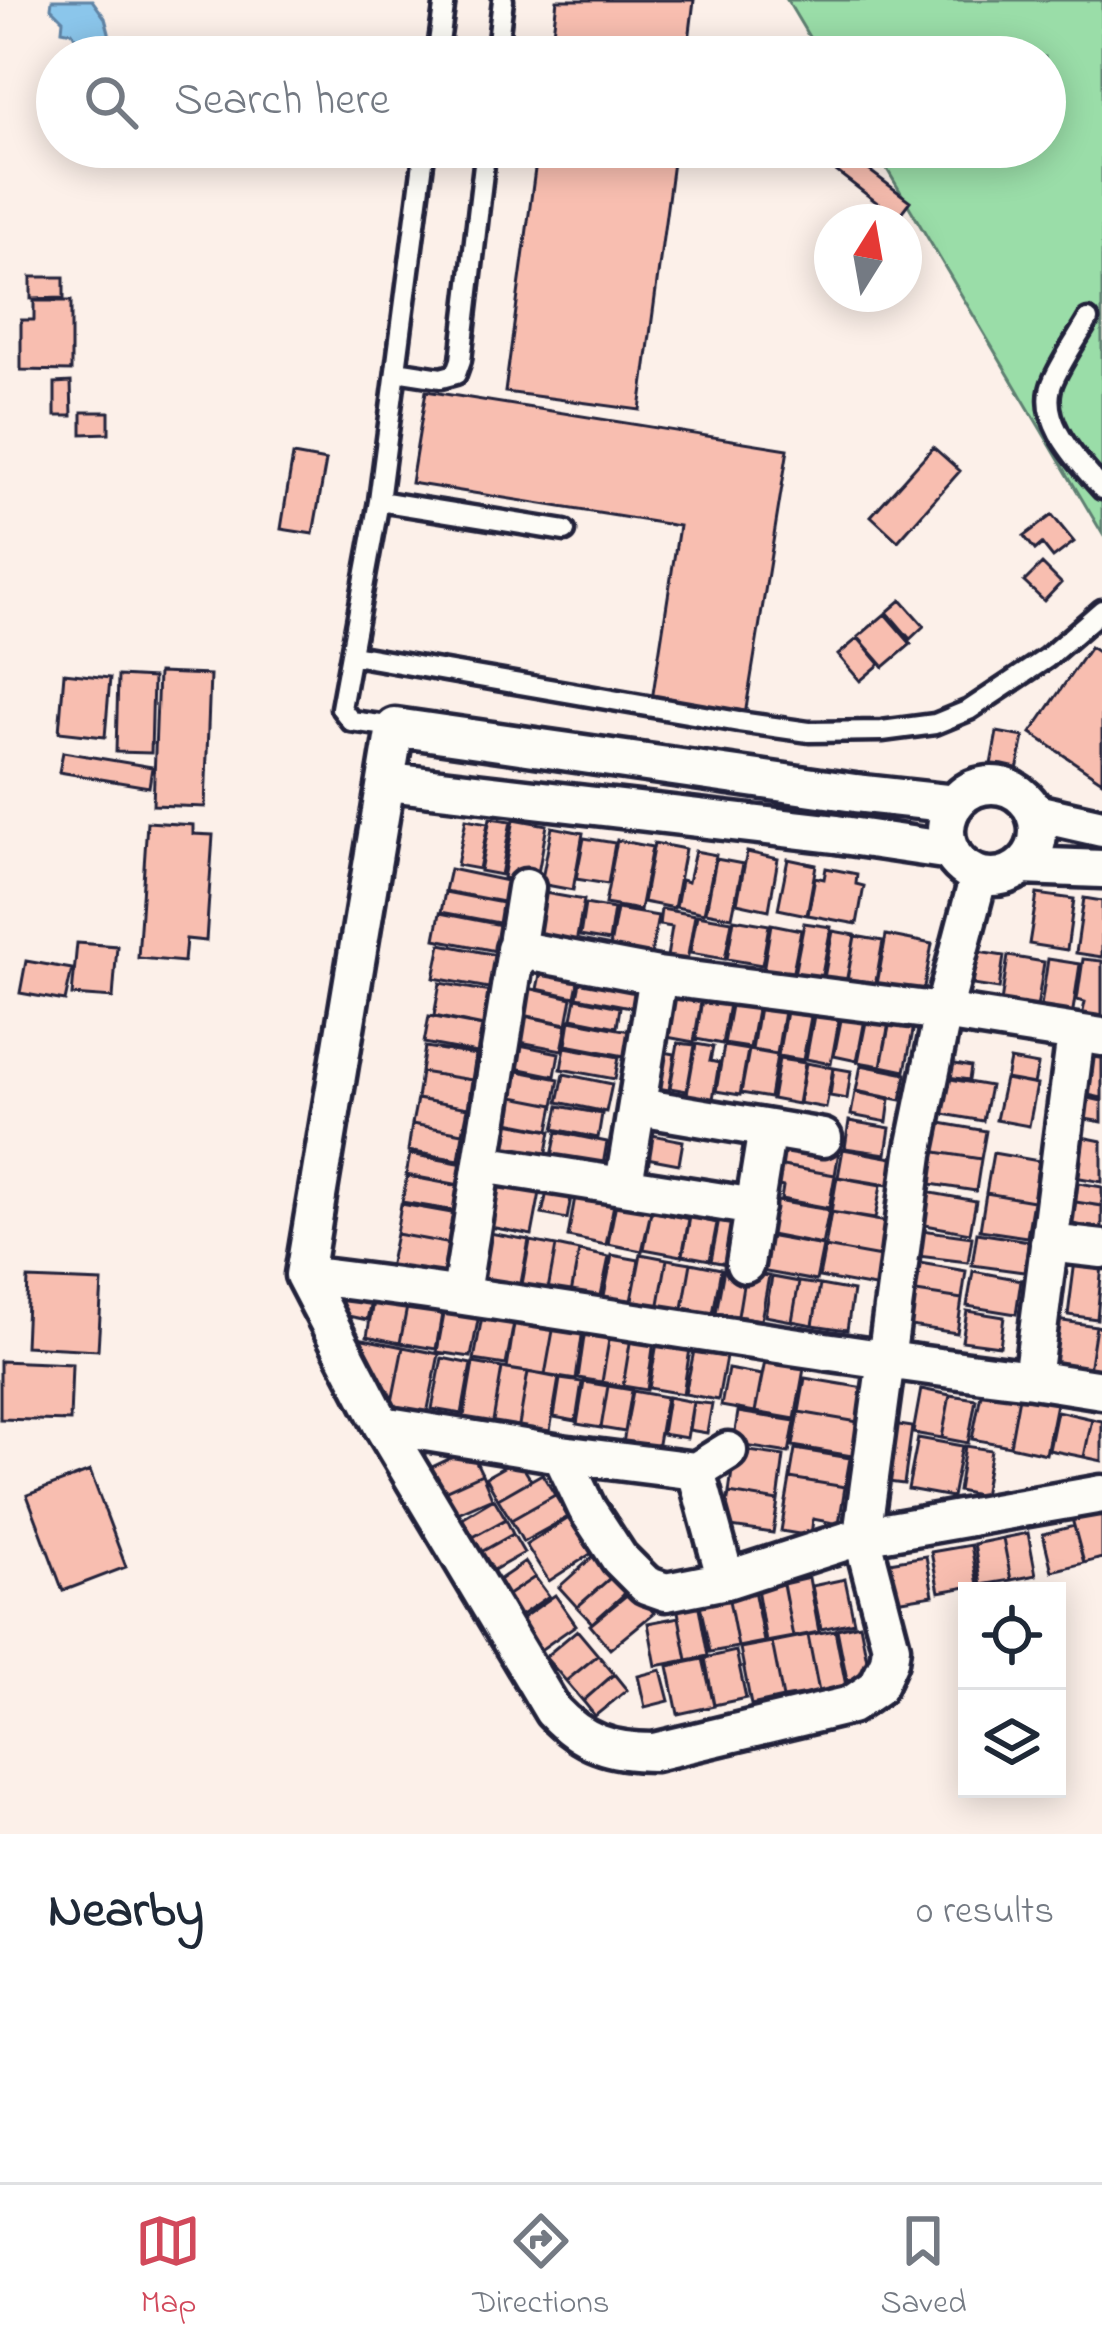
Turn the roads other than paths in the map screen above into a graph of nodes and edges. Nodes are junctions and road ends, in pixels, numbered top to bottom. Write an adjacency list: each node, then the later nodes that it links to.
1 (445, 0): 3 (lane)
2 (503, 0): 4 (lane)
3 (440, 36)
4 (499, 36)
5 (422, 168): 8 (lane)
6 (484, 168): 8 (lane)
7 (1088, 320): 9 (lane)
8 (396, 371): 10 (lane)
9 (1102, 489)
10 (380, 501): 11 (lane); 13 (lane)
11 (565, 530)
12 (1102, 610): 13 (lane)
13 (352, 655): 14 (lane)
14 (395, 728): 15 (street); 16 (street)
15 (389, 782): 19 (street); 37 (street)
16 (955, 804): 17 (street); 19 (street)
17 (1036, 813): 18 (street); 20 (street)
18 (1102, 827)
19 (950, 851): 22 (street)
20 (1022, 866): 21 (street); 22 (street)
21 (1102, 869)
22 (979, 875): 26 (street)
23 (526, 888): 24 (street)
24 (514, 949): 25 (street); 31 (street)
25 (658, 976): 26 (street); 28 (street)
26 (943, 1012): 27 (street); 39 (street)
27 (1089, 1036): 34 (street)
28 (639, 1107): 29 (street); 32 (street)
29 (767, 1129): 30 (street); 33 (street)
30 (823, 1138)
31 (482, 1164): 32 (street); 38 (street)
32 (624, 1184): 33 (street)
33 (755, 1207): 36 (street)
34 (1049, 1244): 35 (street); 40 (street)
35 (1102, 1250)
36 (745, 1264)
37 (304, 1275): 38 (street); 42 (street)
38 (461, 1294): 39 (street)
39 (884, 1361): 40 (street); 47 (street)
40 (1032, 1379): 41 (street)
41 (1102, 1390)
42 (382, 1425): 44 (street); 47 (street)
43 (728, 1451): 45 (street)
44 (561, 1454): 45 (street); 48 (street)
45 (696, 1471): 48 (street)
46 (1102, 1494): 47 (street)
47 (862, 1536): 48 (street)
48 (726, 1580)

